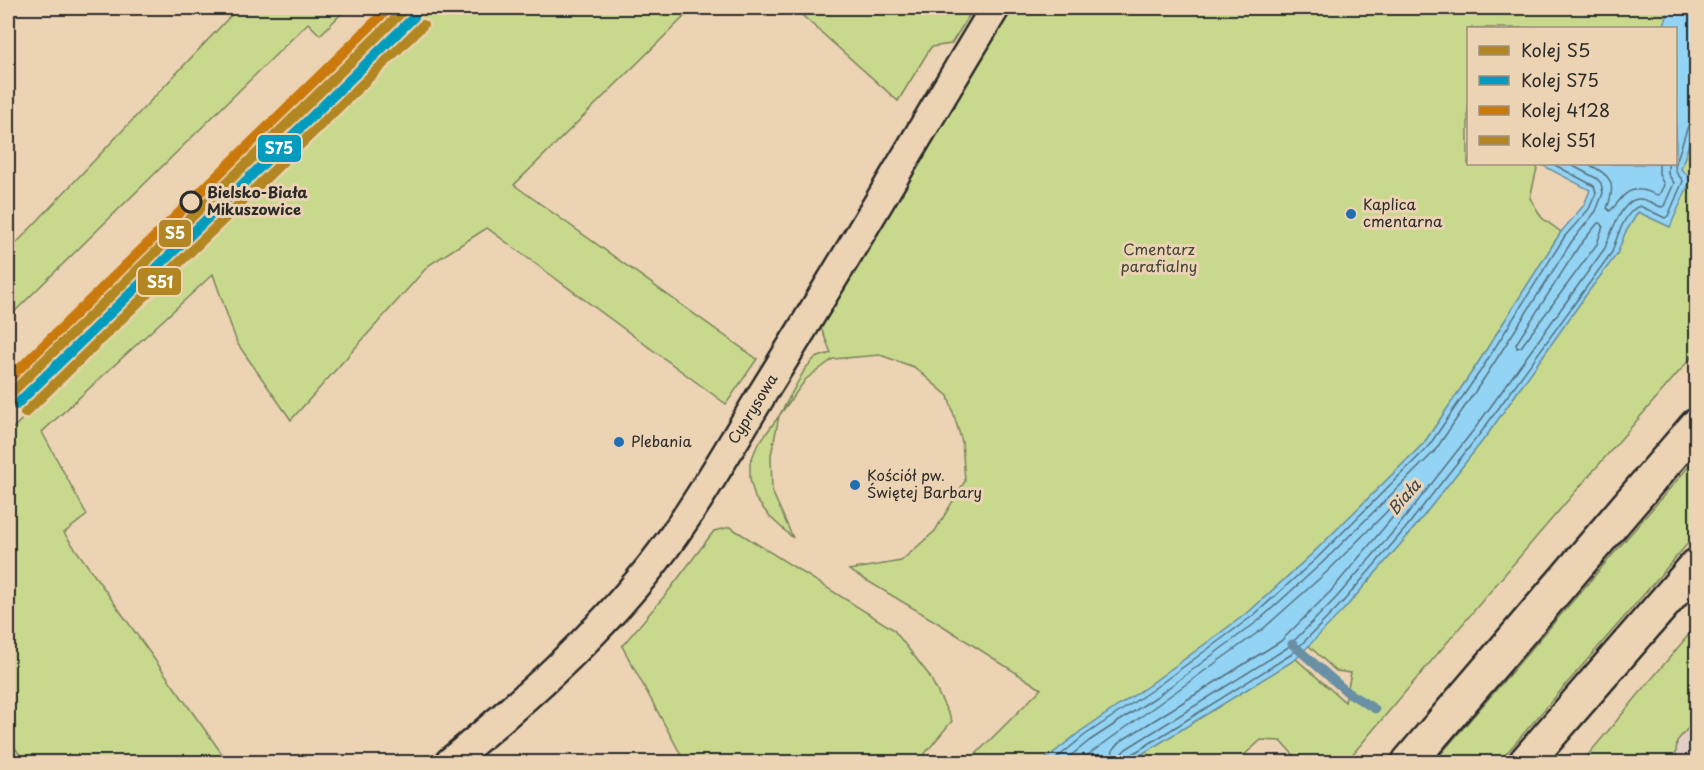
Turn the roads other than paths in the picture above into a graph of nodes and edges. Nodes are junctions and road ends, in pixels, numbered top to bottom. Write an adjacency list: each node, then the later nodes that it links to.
1 (995, 8): 4 (street, Cyprysowa)
2 (1696, 426): 5 (highway)
3 (1696, 566): 6 (highway)
4 (450, 762)
5 (1409, 762)
6 (1526, 762)

